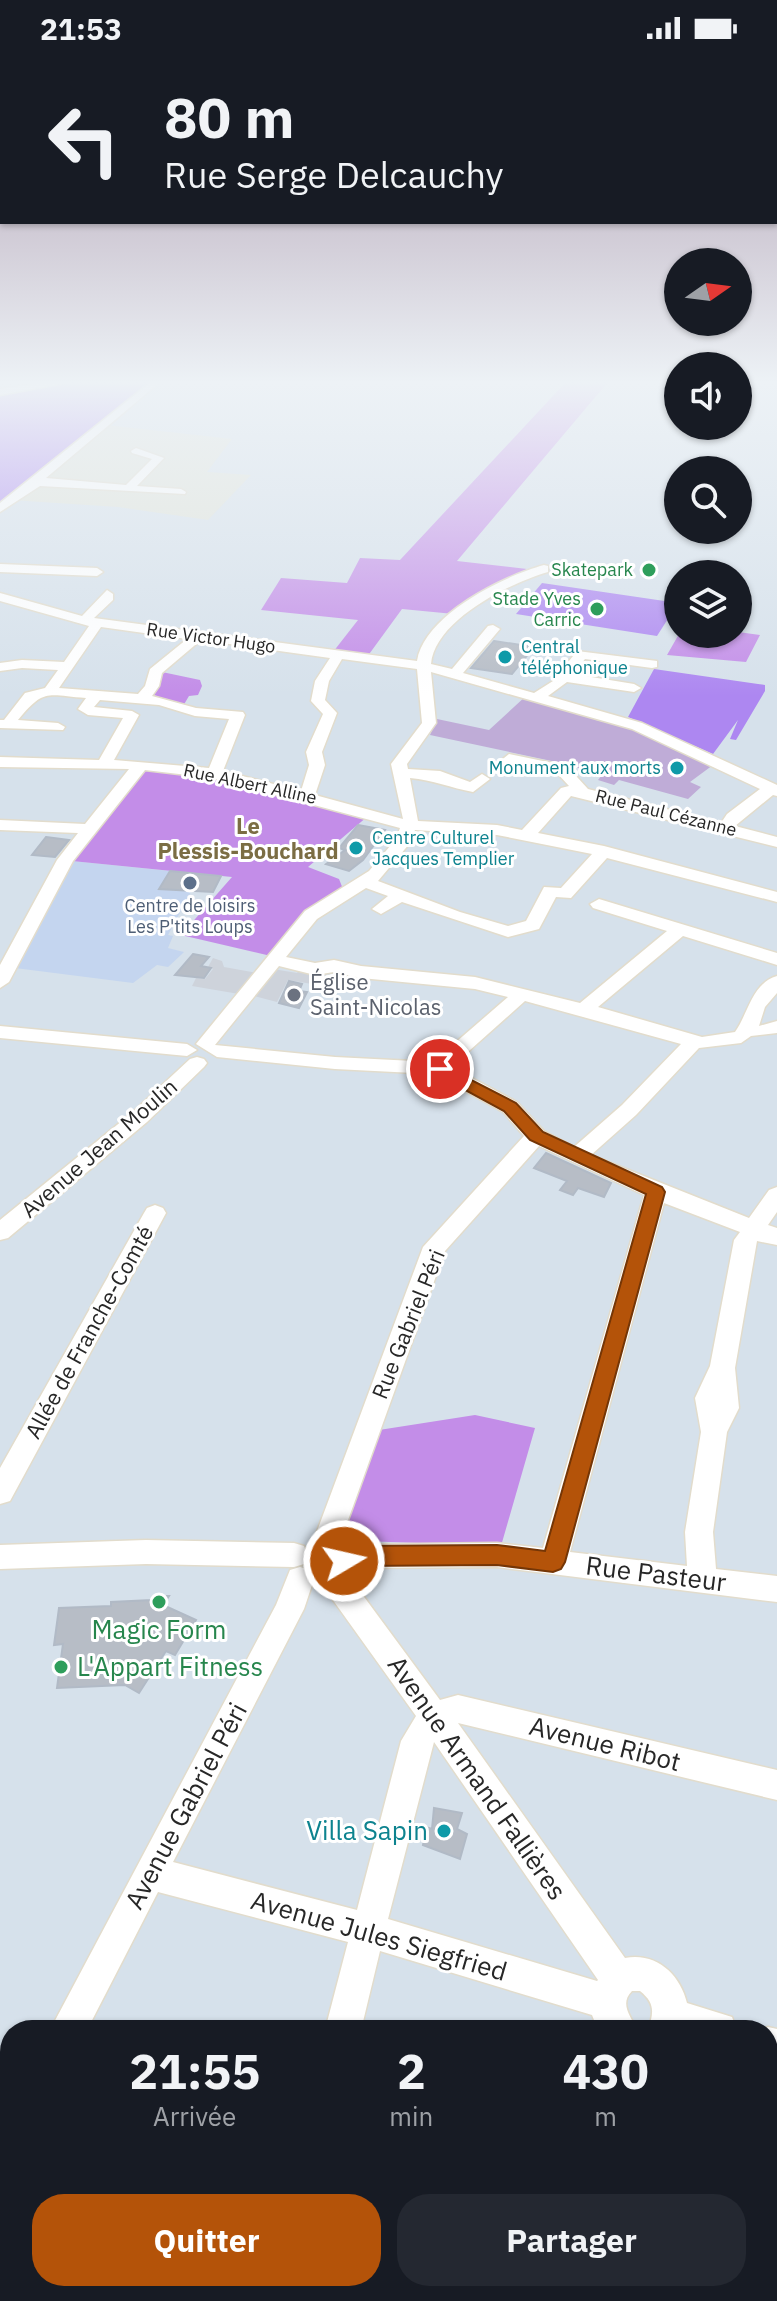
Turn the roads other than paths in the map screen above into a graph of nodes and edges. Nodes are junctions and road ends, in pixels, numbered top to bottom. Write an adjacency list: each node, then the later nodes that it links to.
1 (30, 487): 5 (street)
2 (111, 487): 3 (street)
3 (129, 488): 4 (street)
4 (181, 492)
5 (0, 509)
6 (0, 568): 8 (street)
7 (544, 569): 19 (street)
8 (97, 572)
9 (107, 589): 11 (street)
10 (0, 597): 11 (street, Rue Victor Hugo)
11 (91, 622): 13 (street, Rue Victor Hugo); 18 (street)
12 (487, 630): 21 (street)
13 (198, 636): 16 (street, Rue Victor Hugo); 26 (street)
14 (565, 651): 15 (street)
15 (582, 654): 17 (street); 22 (street)
16 (338, 655): 19 (street, Rue Victor Hugo); 40 (street)
17 (652, 664)
18 (69, 666): 20 (street); 24 (street)
19 (424, 666): 21 (street, Rue Victor Hugo); 36 (street)
20 (0, 667)
21 (455, 674): 25 (street, Rue Victor Hugo)
22 (564, 677): 23 (street); 25 (street)
23 (634, 688)
24 (52, 692): 27 (street); 28 (street)
25 (539, 696): 38 (street, Rue Victor Hugo)
26 (142, 699): 27 (street); 35 (street)
27 (91, 700): 28 (street); 32 (street)
28 (26, 701): 29 (street)
29 (4, 724): 30 (street)
30 (58, 727)
31 (0, 762): 32 (street, Rue Albert Alline)
32 (103, 765): 33 (street, Rue Albert Alline)
33 (141, 765): 35 (street, Rue Albert Alline); 44 (street)
34 (499, 769): 39 (street)
35 (214, 773): 40 (street, Rue Albert Alline)
36 (400, 773): 37 (street); 42 (street)
37 (482, 779)
38 (774, 789): 43 (street)
39 (582, 792): 43 (street, Rue Paul Cézanne); 45 (street, Rue Paul Cézanne)
40 (307, 796): 42 (street, Rue Albert Alline)
41 (0, 825): 44 (street)
42 (408, 825): 45 (street, Rue Albert Alline); 48 (street, Avenue Jean Moulin)
43 (725, 828): 46 (street, Rue Paul Cézanne)
44 (91, 829): 56 (street)
45 (526, 836): 47 (street, Rue Albert Alline)
46 (777, 842)
47 (604, 851): 49 (street); 50 (street, Rue Albert Alline)
48 (366, 882): 49 (street); 55 (street, Avenue Jean Moulin)
49 (401, 895): 52 (street)
50 (777, 897)
51 (599, 904): 53 (street)
52 (381, 909)
53 (682, 928): 54 (street); 59 (street)
54 (777, 959)
55 (275, 960): 58 (street); 64 (street, Avenue Jean Moulin)
56 (0, 982)
57 (777, 982): 61 (street)
58 (521, 995): 59 (street); 65 (street)
59 (583, 1010): 63 (street)
60 (777, 1027): 61 (street)
61 (748, 1030): 63 (street)
62 (0, 1032): 64 (street)
63 (694, 1042): 67 (street)
64 (202, 1052): 65 (street); 72 (street, Avenue Jean Moulin)
65 (438, 1068): 66 (street)
66 (536, 1136): 67 (street); 76 (street, Rue Gabriel Péri)
67 (576, 1157): 68 (street)
68 (656, 1192): 71 (street); 77 (street)
69 (777, 1195): 71 (street)
70 (155, 1213): 74 (street, Allée de Franche-Comté)
71 (753, 1228): 73 (street); 79 (street)
72 (0, 1232)
73 (777, 1237)
74 (0, 1493)
75 (0, 1557): 78 (street)
76 (335, 1559): 77 (street, Rue Pasteur); 78 (street); 78 (street, Rue Pasteur); 81 (street, Avenue Armand Fallières)
77 (553, 1562): 79 (street, Rue Pasteur)
78 (297, 1567): 83 (street, Avenue Gabriel Péri)
79 (689, 1577): 80 (street, Rue Pasteur)
80 (777, 1589)
81 (434, 1716): 82 (street, Avenue Ribot); 84 (street); 85 (street, Avenue Armand Fallières)
82 (777, 1785)
83 (150, 1873): 84 (street, Avenue Jules Siegfried); 86 (street, Avenue Gabriel Péri)
84 (367, 1930): 85 (street, Avenue Jules Siegfried); 87 (street)
85 (614, 2003): 88 (street, Avenue Jules Siegfried)
86 (73, 2020)
87 (345, 2020)
88 (668, 2020)

